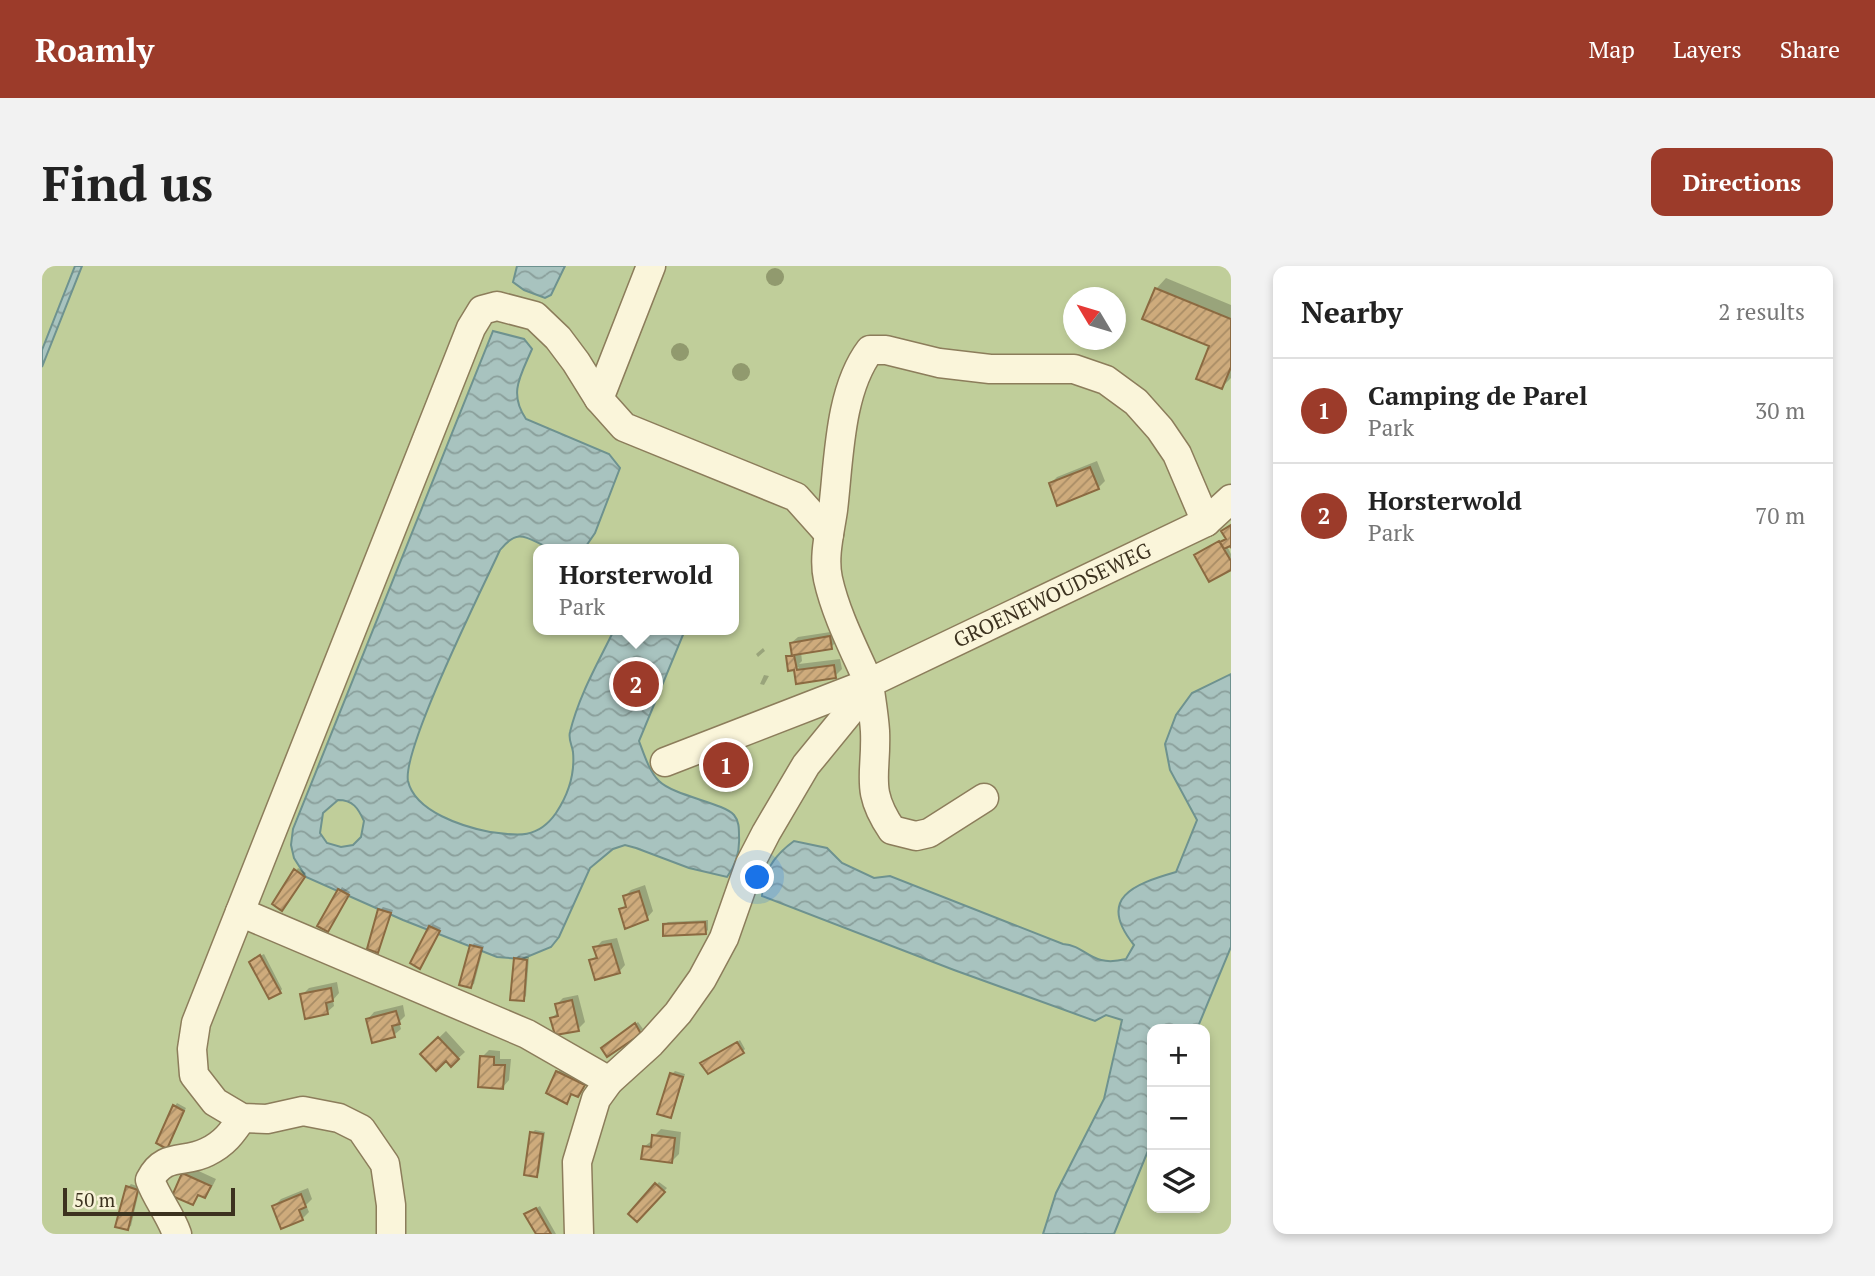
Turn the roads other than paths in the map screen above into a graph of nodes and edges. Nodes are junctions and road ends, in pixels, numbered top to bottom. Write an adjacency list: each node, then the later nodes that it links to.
1 (651, 266): 2 (lane)
2 (599, 399): 5 (lane); 9 (lane)
3 (1231, 499): 4 (lane, GROENEWOUDSEWEG)
4 (1206, 522): 5 (lane); 6 (lane, GROENEWOUDSEWEG)
5 (830, 534): 6 (lane)
6 (865, 684): 7 (lane, GROENEWOUDSEWEG); 8 (lane); 10 (lane)
7 (665, 762)
8 (985, 798)
9 (240, 912): 10 (lane); 11 (lane)
10 (609, 1081): 14 (lane)
11 (242, 1118): 12 (lane); 13 (lane)
12 (177, 1234)
13 (391, 1234)
14 (579, 1234)

